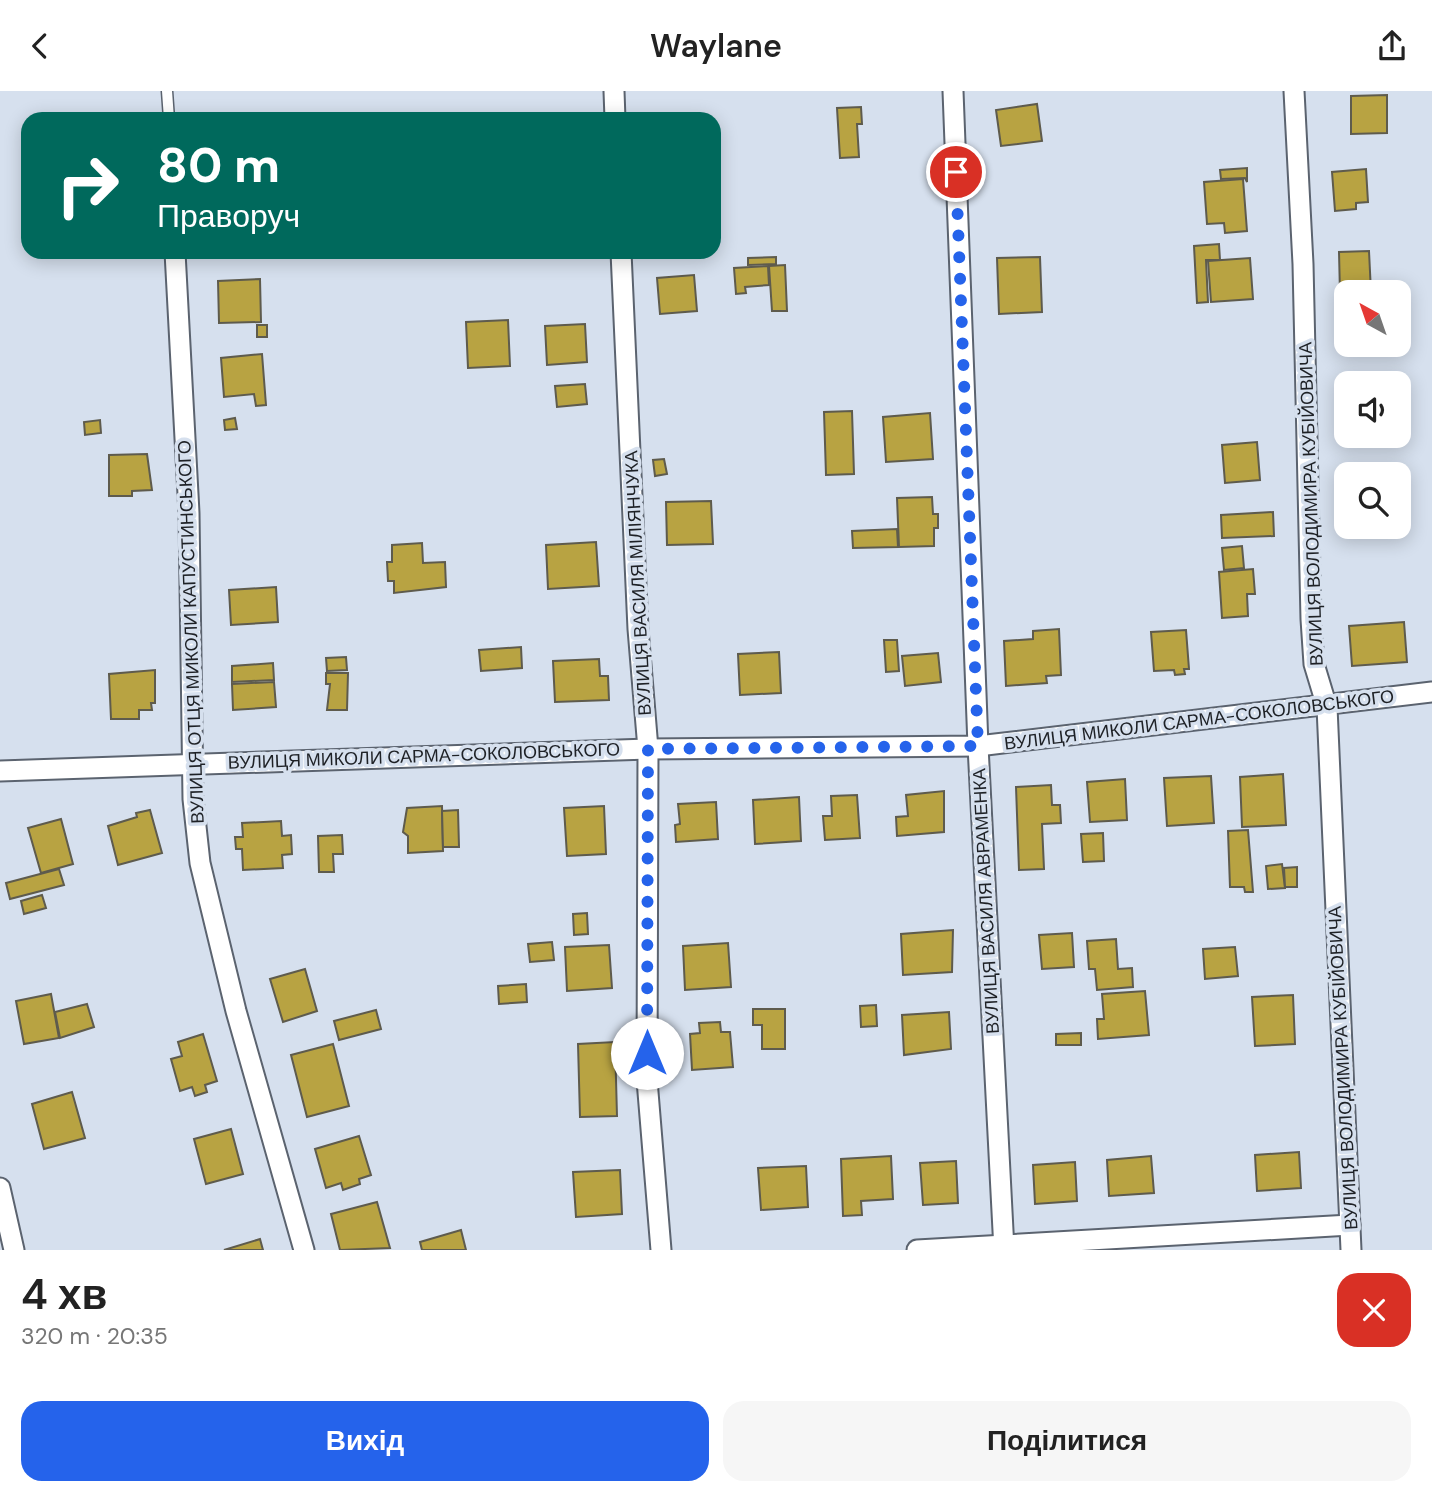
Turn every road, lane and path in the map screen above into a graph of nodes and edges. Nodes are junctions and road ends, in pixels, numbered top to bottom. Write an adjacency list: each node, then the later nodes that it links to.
1 (167, 91): 5 (lane)
2 (614, 91): 6 (street)
3 (953, 91): 11 (street, ВУЛИЦЯ ВАСИЛЯ АВРАМЕНКА)
4 (1294, 91): 10 (street, ВУЛИЦЯ ВОЛОДИМИРА КУБІЙОВИЧА)
5 (168, 112)
6 (615, 112)
7 (175, 259): 13 (street, ВУЛИЦЯ ОТЦЯ МИКОЛИ КАПУСТИНСЬКОГО)
8 (621, 259): 12 (street, ВУЛИЦЯ ВАСИЛЯ МІЛІЯНЧУКА)
9 (1432, 692): 10 (street, ВУЛИЦЯ МИКОЛИ САРМА-СОКОЛОВСЬКОГО)
10 (1327, 707): 11 (street, ВУЛИЦЯ МИКОЛИ САРМА-СОКОЛОВСЬКОГО); 16 (street, ВУЛИЦЯ ВОЛОДИМИРА КУБІЙОВИЧА)
11 (978, 746): 12 (street, ВУЛИЦЯ МИКОЛИ САРМА-СОКОЛОВСЬКОГО); 17 (street, ВУЛИЦЯ ВАСИЛЯ АВРАМЕНКА)
12 (648, 749): 13 (street, ВУЛИЦЯ МИКОЛИ САРМА-СОКОЛОВСЬКОГО); 20 (street, ВУЛИЦЯ ВАСИЛЯ МІЛІЯНЧУКА)
13 (193, 764): 14 (street, ВУЛИЦЯ МИКОЛИ САРМА-СОКОЛОВСЬКОГО); 19 (street, ВУЛИЦЯ ОТЦЯ МИКОЛИ КАПУСТИНСЬКОГО)
14 (0, 771)
15 (0, 1188): 18 (street)
16 (1350, 1225): 17 (street); 22 (street, ВУЛИЦЯ ВОЛОДИМИРА КУБІЙОВИЧА)
17 (1004, 1246): 21 (street)
18 (14, 1250)
19 (304, 1250)
20 (662, 1250)
21 (917, 1250)
22 (1352, 1250)

